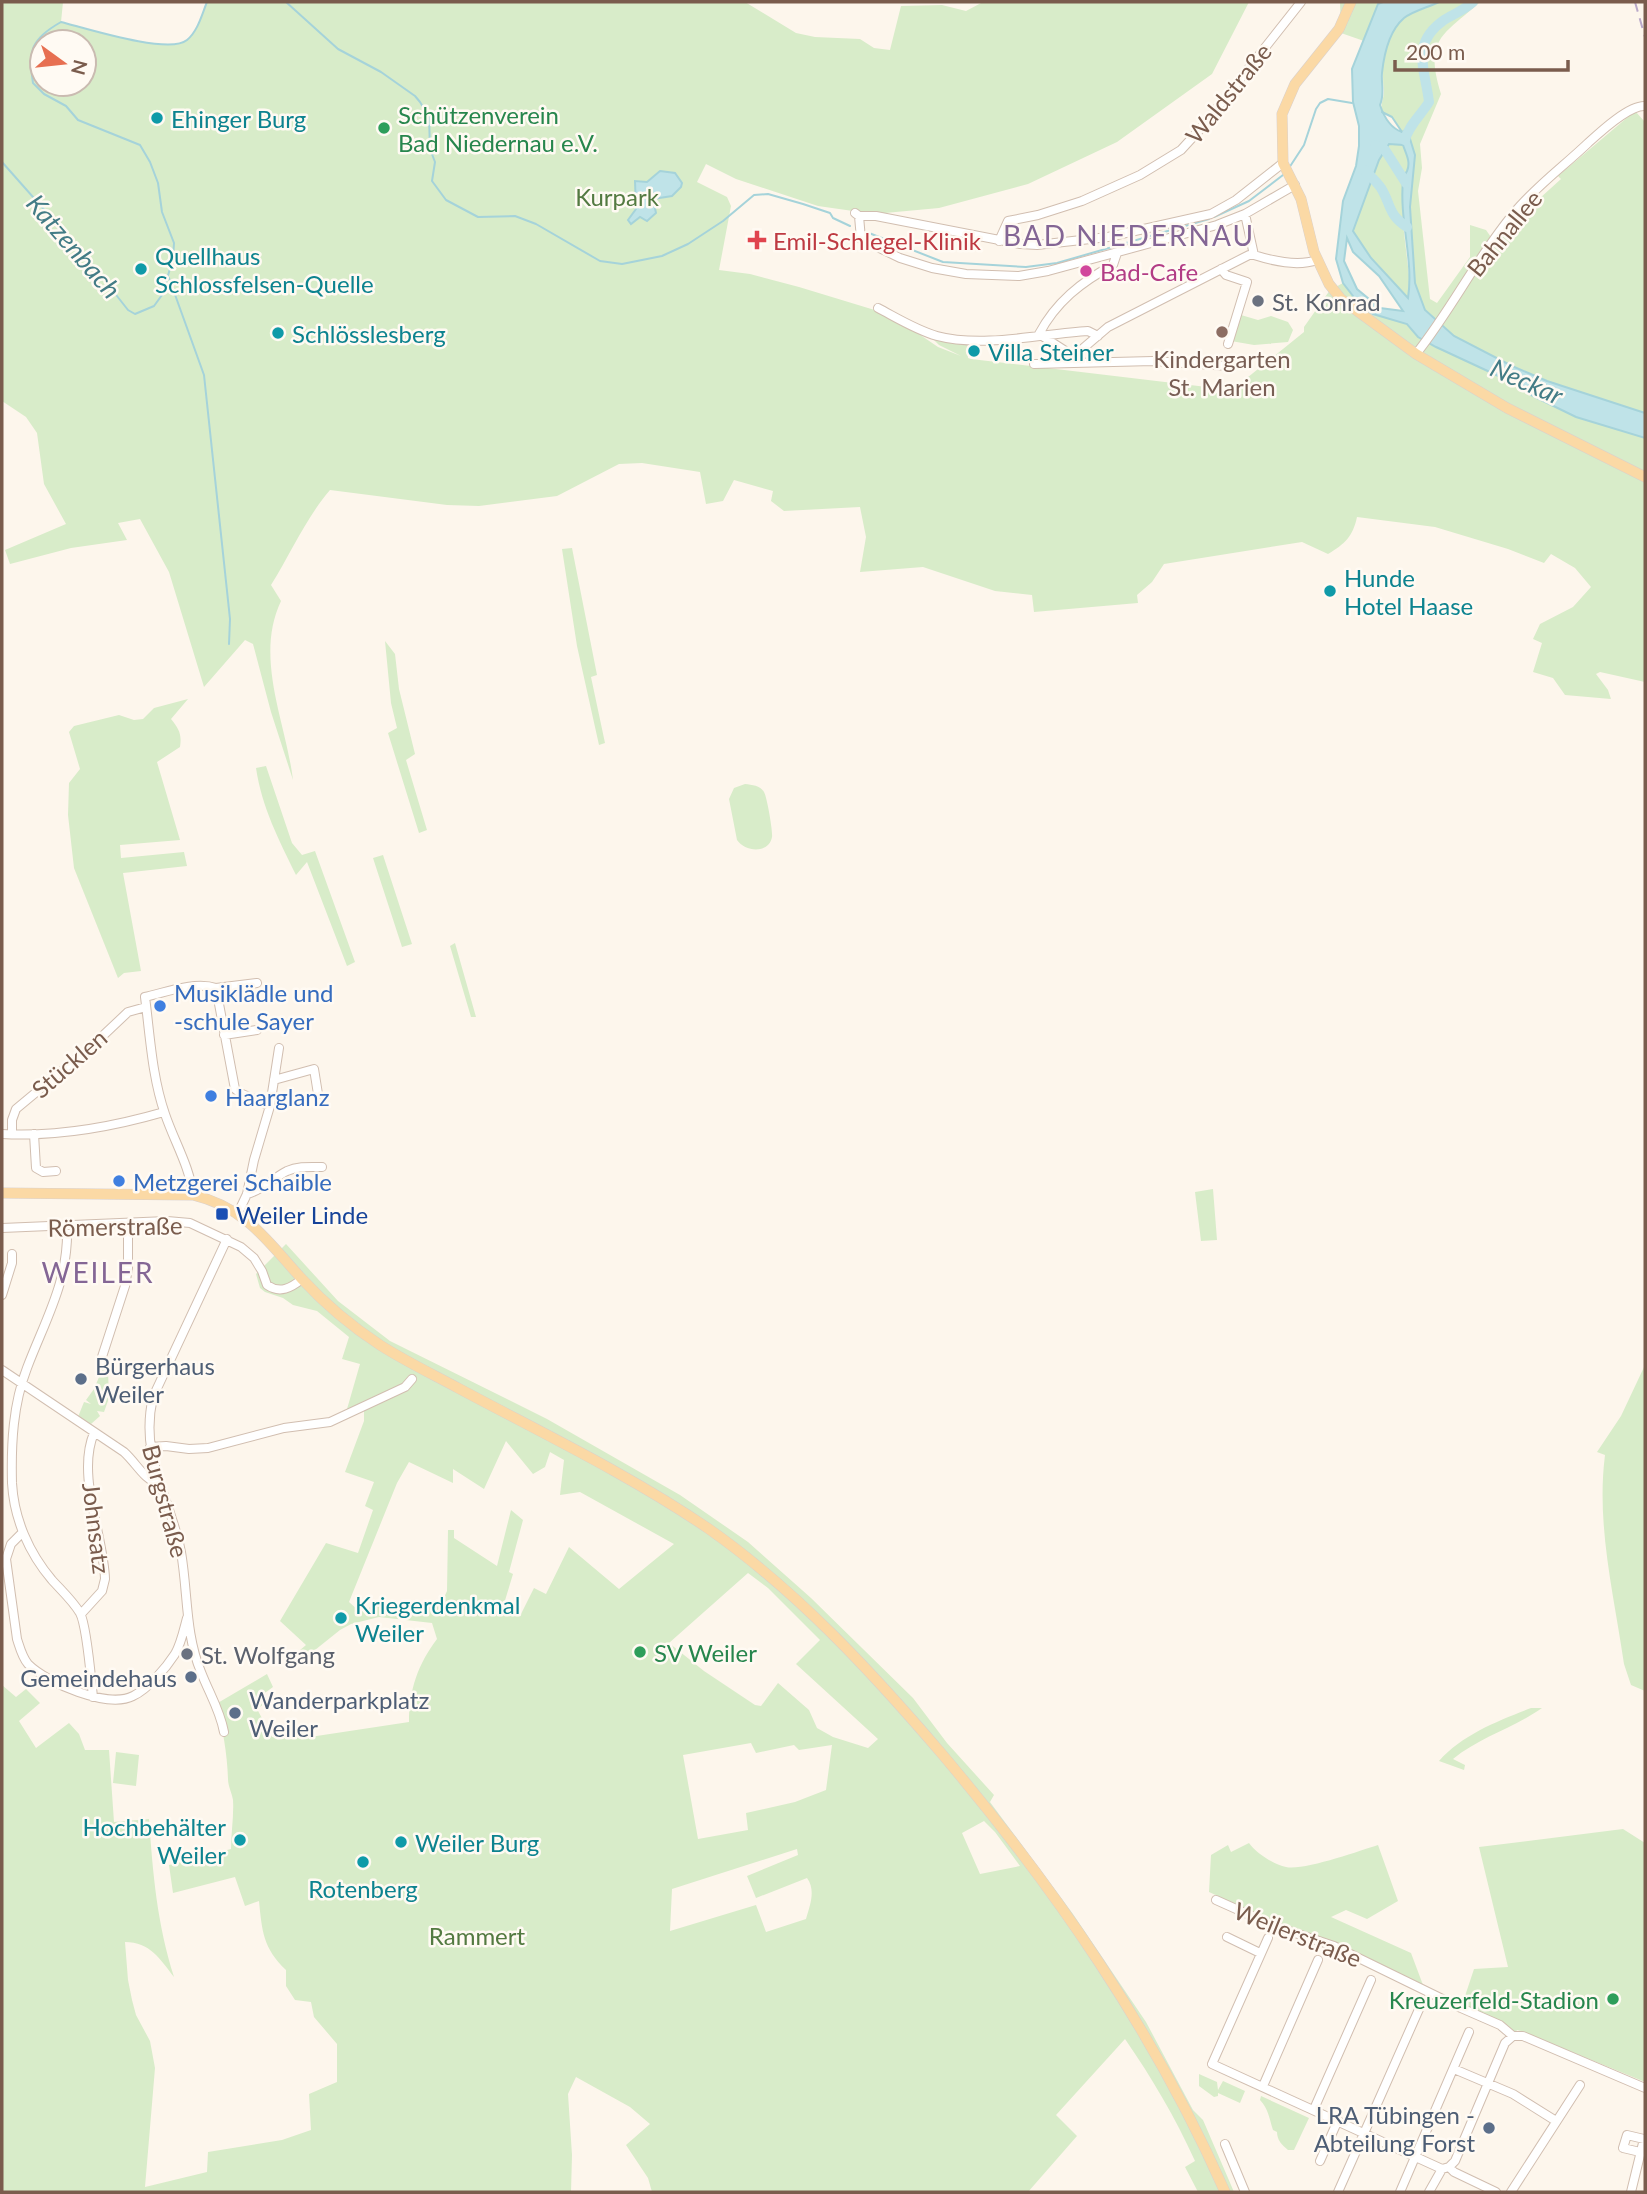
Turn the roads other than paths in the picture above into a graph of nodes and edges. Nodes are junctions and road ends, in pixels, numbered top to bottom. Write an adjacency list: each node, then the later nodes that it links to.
1 (1301, 2): 7 (street, Waldstraße)
2 (1351, 2): 4 (main road)
3 (1644, 105): 17 (street, Bahnallee)
4 (1284, 165): 5 (main road); 7 (street)
5 (1293, 183): 6 (street); 10 (main road)
6 (1245, 214): 8 (street); 9 (street)
7 (999, 241): 8 (street)
8 (1116, 253): 13 (street)
9 (1254, 255): 10 (street); 11 (street)
10 (1317, 260): 17 (main road)
11 (1221, 269): 14 (street); 15 (street)
12 (878, 308): 13 (street)
13 (1039, 334): 14 (street); 16 (street)
14 (1098, 335): 18 (street)
15 (1228, 344)
16 (1065, 349)
17 (1419, 349): 21 (main road)
18 (1074, 361): 19 (street); 20 (street)
19 (1034, 364)
20 (1229, 366)
21 (1645, 477)
22 (257, 983): 23 (street)
23 (216, 988): 24 (street); 26 (street)
24 (146, 1007): 31 (street); 33 (street, Stücklen)
25 (257, 1030): 26 (street)
26 (223, 1035): 30 (street)
27 (279, 1048): 28 (street)
28 (274, 1080): 29 (street); 30 (street)
29 (318, 1094)
30 (270, 1106): 38 (street)
31 (164, 1112): 34 (street); 39 (street)
32 (2, 1134): 33 (street)
33 (12, 1134): 34 (street)
34 (34, 1134): 36 (street)
35 (322, 1167): 38 (street)
36 (56, 1171)
37 (2, 1193): 39 (main road)
38 (247, 1194): 40 (street)
39 (194, 1195): 40 (main road)
40 (238, 1213): 46 (main road)
41 (128, 1223): 42 (street, Römerstraße); 44 (street, Römerstraße); 49 (street)
42 (67, 1226): 43 (street, Römerstraße); 52 (street)
43 (2, 1228)
44 (227, 1239): 46 (street, Römerstraße); 54 (street, Burgstraße)
45 (12, 1254): 47 (street)
46 (300, 1276): 86 (main road)
47 (4, 1284): 48 (street)
48 (2, 1295)
49 (100, 1363)
50 (2, 1370): 52 (street)
51 (412, 1379): 54 (street)
52 (22, 1386): 53 (street); 57 (street)
53 (94, 1433): 55 (street); 59 (street, Johnsatz)
54 (150, 1447): 55 (street, Burgstraße)
55 (159, 1485): 60 (street, Burgstraße)
56 (2, 1488): 57 (street)
57 (13, 1488): 58 (street)
58 (22, 1533): 59 (street); 61 (street)
59 (80, 1614): 61 (street)
60 (187, 1618): 61 (street); 62 (street, Burgstraße)
61 (93, 1697)
62 (224, 1732)
63 (1216, 1900): 71 (street, Weilerstraße)
64 (1227, 1937): 66 (street)
65 (1268, 1938): 66 (street)
66 (1260, 1953): 75 (street)
67 (1318, 1960): 75 (street)
68 (1371, 1980): 77 (street)
69 (1420, 2007): 80 (street)
70 (1469, 2032): 72 (street)
71 (1513, 2036): 73 (street); 76 (street, Weilerstraße)
72 (1454, 2069): 73 (street); 83 (street)
73 (1488, 2083): 79 (street); 85 (street)
74 (1580, 2085): 79 (street)
75 (1264, 2086): 77 (street)
76 (1645, 2088)
77 (1314, 2109): 78 (street)
78 (1338, 2120): 80 (street); 84 (street)
79 (1556, 2121): 92 (street)
80 (1364, 2132): 83 (street); 88 (street)
81 (1225, 2144): 87 (street)
82 (1640, 2152): 93 (street)
83 (1417, 2156): 85 (street); 89 (street)
84 (1320, 2161)
85 (1446, 2168): 90 (street); 91 (street)
86 (1225, 2192)
87 (1245, 2192)
88 (1338, 2192)
89 (1400, 2192)
90 (1429, 2192)
91 (1496, 2192)
92 (1511, 2192)
93 (1631, 2192)

